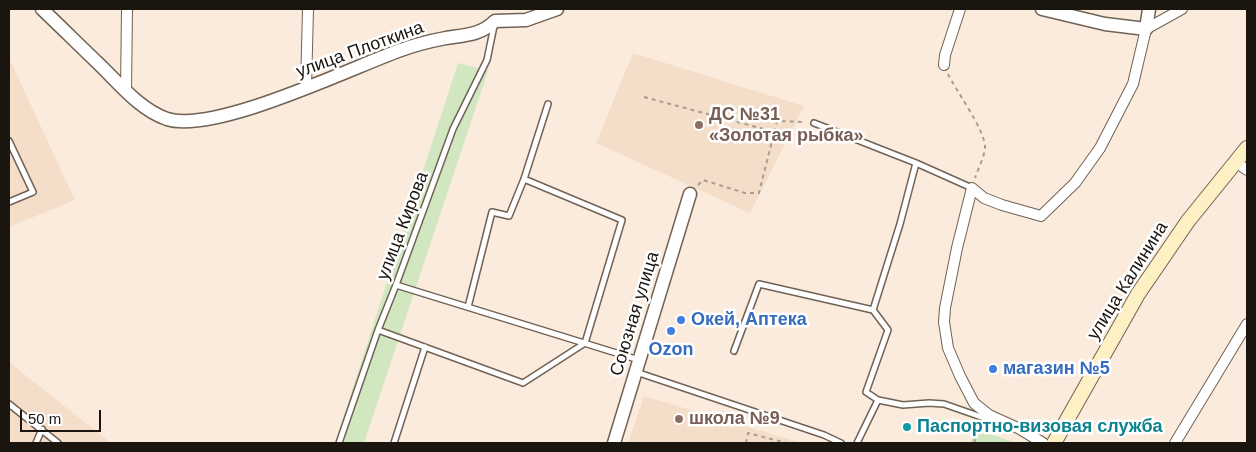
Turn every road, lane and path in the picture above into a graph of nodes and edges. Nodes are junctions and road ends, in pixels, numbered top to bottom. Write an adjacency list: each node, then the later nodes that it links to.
1 (42, 9): 13 (street)
2 (127, 9): 13 (street)
3 (308, 9): 12 (street)
4 (557, 9): 9 (street, улица Плоткина)
5 (960, 9): 11 (street)
6 (1042, 9): 10 (street)
7 (1149, 9): 10 (street)
8 (1182, 9): 10 (street)
9 (496, 15): 12 (street, улица Плоткина); 26 (lane, улица Кирова)
10 (1146, 28): 23 (street)
11 (944, 65): 23 (path)
12 (306, 88): 13 (street, улица Плоткина)
13 (126, 90)
14 (644, 96): 17 (path)
15 (548, 104): 22 (lane)
16 (814, 123): 17 (path); 20 (lane)
17 (775, 132): 24 (path)
18 (9, 141): 25 (lane)
19 (1247, 148): 21 (main road, улица Калинина)
20 (916, 163): 23 (lane); 28 (lane)
21 (1242, 166): 51 (main road, улица Калинина)
22 (524, 179): 27 (lane); 31 (lane)
23 (972, 188): 39 (street)
24 (690, 194): 34 (street, Союзная улица)
25 (9, 202)
26 (396, 285): 27 (lane); 30 (lane, улица Кирова)
27 (468, 307): 31 (lane)
28 (873, 310): 33 (lane); 35 (lane)
29 (1247, 324): 52 (street)
30 (378, 330): 32 (lane); 42 (lane, улица Кирова)
31 (585, 343): 32 (lane); 34 (lane)
32 (425, 347): 43 (lane)
33 (734, 351)
34 (637, 366): 44 (street, Союзная улица); 47 (lane)
35 (878, 400): 37 (lane); 48 (lane)
36 (9, 404): 38 (lane)
37 (984, 418): 39 (lane); 49 (path)
38 (42, 429): 40 (lane); 41 (lane)
39 (1020, 429): 50 (street)
40 (36, 443)
41 (58, 443)
42 (339, 443)
43 (394, 443)
44 (614, 443)
45 (746, 443): 46 (path)
46 (787, 443)
47 (841, 443)
48 (857, 443)
49 (974, 443)
50 (1044, 443)
51 (1054, 443)
52 (1175, 443)

